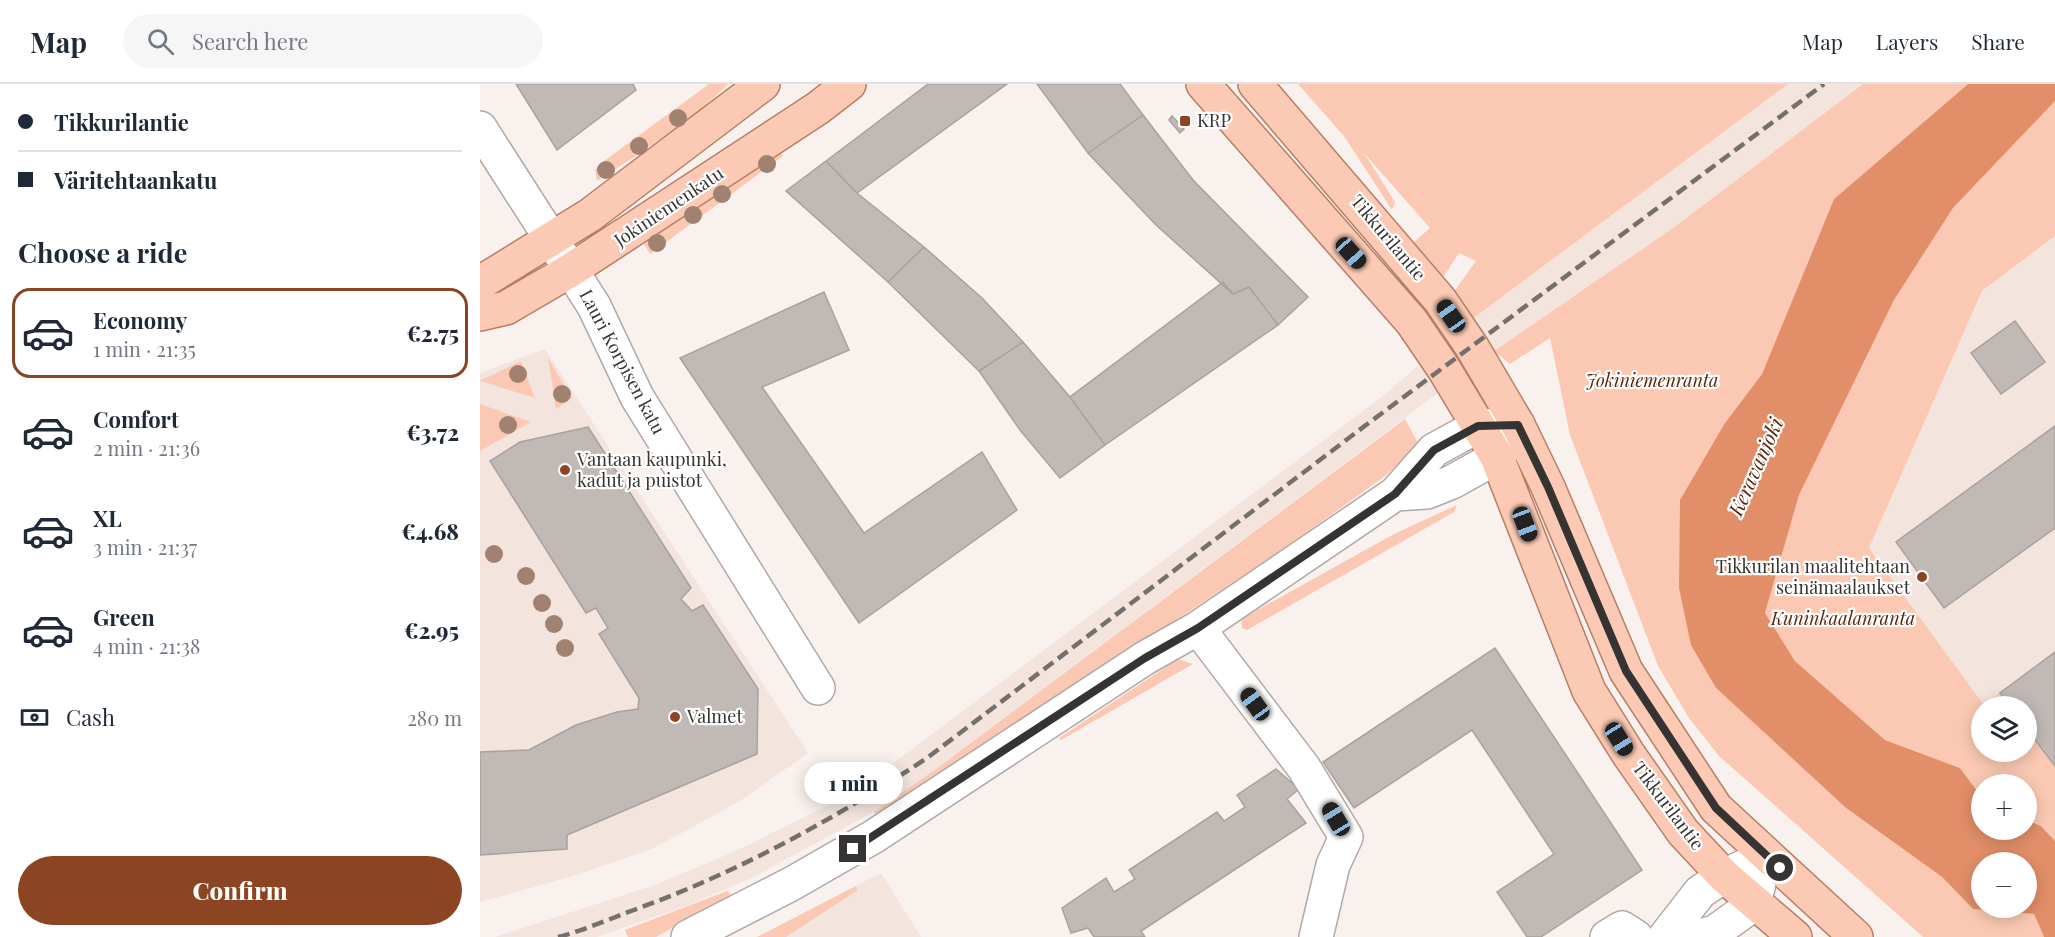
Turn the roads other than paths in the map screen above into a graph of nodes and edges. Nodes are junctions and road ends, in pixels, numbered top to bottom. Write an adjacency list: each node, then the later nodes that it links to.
1 (763, 84): 6 (main road, Jokiniemenkatu)
2 (849, 84): 7 (main road, Jokiniemenkatu)
3 (1203, 84): 11 (main road, Tikkurilantie)
4 (1255, 84): 10 (main road, Tikkurilantie)
5 (480, 128): 6 (street, Lauri Korpisen katu)
6 (552, 239): 7 (street, Lauri Korpisen katu); 8 (main road, Jokiniemenkatu)
7 (571, 270): 9 (main road, Jokiniemenkatu); 15 (street, Lauri Korpisen katu)
8 (480, 282)
9 (480, 314)
10 (1518, 425): 11 (street); 12 (street); 16 (main road, Tikkurilantie)
11 (1478, 426): 12 (main road, Tikkurilantie); 13 (street)
12 (1497, 457): 13 (street); 17 (main road, Tikkurilantie)
13 (1395, 494): 14 (street)
14 (1198, 628): 19 (street); 20 (street)
15 (818, 688)
16 (1766, 856): 17 (street); 18 (street); 26 (main road, Tikkurilantie)
17 (1724, 876): 18 (main road, Tikkurilantie); 23 (street)
18 (1754, 904): 24 (street); 25 (main road, Tikkurilantie)
19 (688, 937)
20 (1316, 937)
21 (1607, 937): 22 (street)
22 (1636, 937)
23 (1665, 937)
24 (1697, 937)
25 (1795, 937)
26 (1856, 937)

